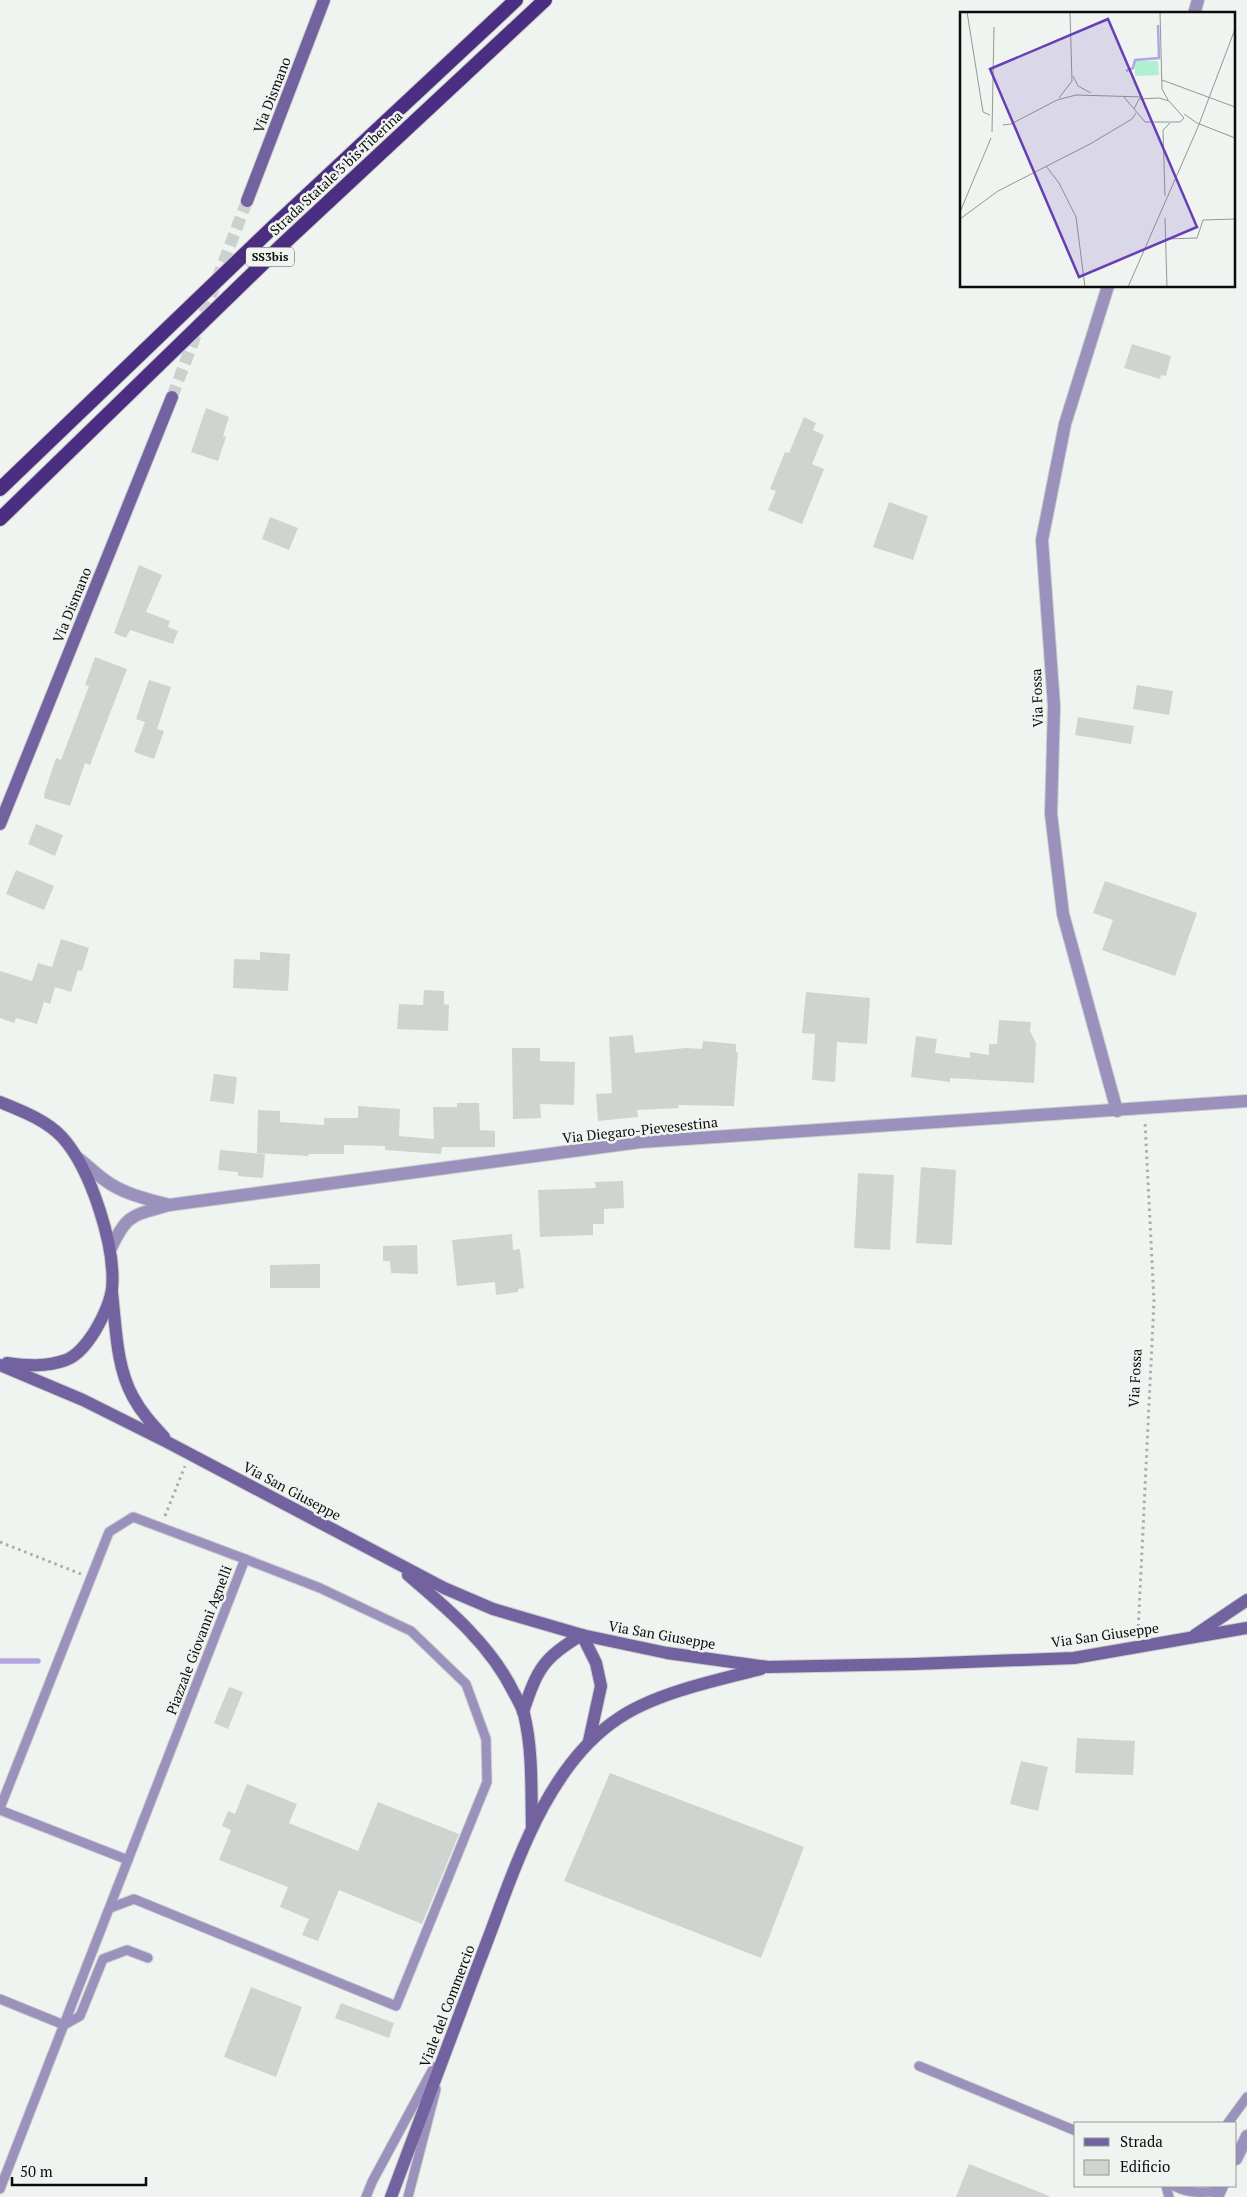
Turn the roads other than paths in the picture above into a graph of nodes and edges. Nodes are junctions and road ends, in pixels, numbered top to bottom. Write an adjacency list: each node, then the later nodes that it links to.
1 (516, 0): 7 (highway, Strada Statale 3 bis Tiberina / SS3bis)
2 (545, 0): 8 (highway, Strada Statale 3 bis Tiberina / SS3bis)
3 (321, 1): 4 (main road, Via Dismano)
4 (247, 201)
5 (1107, 288): 12 (street, Via Fossa)
6 (172, 397): 9 (main road, Via Dismano)
7 (0, 489)
8 (0, 519)
9 (0, 824)
10 (0, 1102): 13 (main road, Via San Giuseppe)
11 (1247, 1102): 12 (street, Via Diegaro-Pievesestina)
12 (1117, 1111): 14 (street, Via Diegaro-Pievesestina)
13 (78, 1158): 14 (street, Via Diegaro-Pievesestina); 15 (main road, Via San Giuseppe)
14 (169, 1205): 15 (street, Via Diegaro-Pievesestina)
15 (110, 1250): 16 (main road, Via San Giuseppe)
16 (112, 1290): 17 (main road); 18 (main road, Via San Giuseppe)
17 (0, 1364): 18 (main road, Via San Giuseppe)
18 (169, 1443): 20 (main road, Via San Giuseppe)
19 (245, 1559): 28 (lane, Piazzale Giovanni Agnelli); 30 (lane, Piazzale Giovanni Agnelli); 31 (lane)
20 (392, 1562): 23 (main road, Via San Giuseppe); 26 (main road, Viale del Commercio)
21 (1247, 1600): 24 (main road, Via San Giuseppe)
22 (1247, 1628): 24 (main road, Via San Giuseppe)
23 (582, 1635): 25 (main road, Via San Giuseppe); 26 (main road, Viale del Commercio); 27 (main road, Viale del Commercio)
24 (1192, 1637): 25 (main road, Via San Giuseppe)
25 (768, 1667): 27 (main road, Viale del Commercio)
26 (524, 1712): 29 (main road, Viale del Commercio)
27 (589, 1741): 29 (main road, Viale del Commercio)
28 (0, 1809): 30 (lane)
29 (532, 1828): 35 (main road, Viale del Commercio)
30 (128, 1860): 31 (lane, Piazzale Giovanni Agnelli)
31 (110, 1908): 34 (lane, Piazzale Giovanni Agnelli)
32 (148, 1958): 34 (lane)
33 (0, 1999): 34 (lane)
34 (64, 2025): 43 (lane, Piazzale Giovanni Agnelli)
35 (449, 2041): 45 (lane); 46 (main road, Viale del Commercio); 47 (lane)
36 (919, 2066): 39 (lane)
37 (1247, 2097): 38 (lane)
38 (1229, 2122)
39 (1074, 2130)
40 (1247, 2136): 41 (street)
41 (1237, 2157)
42 (1176, 2187): 44 (lane)
43 (0, 2189)
44 (1219, 2190)
45 (366, 2197)
46 (391, 2197)
47 (408, 2197)

